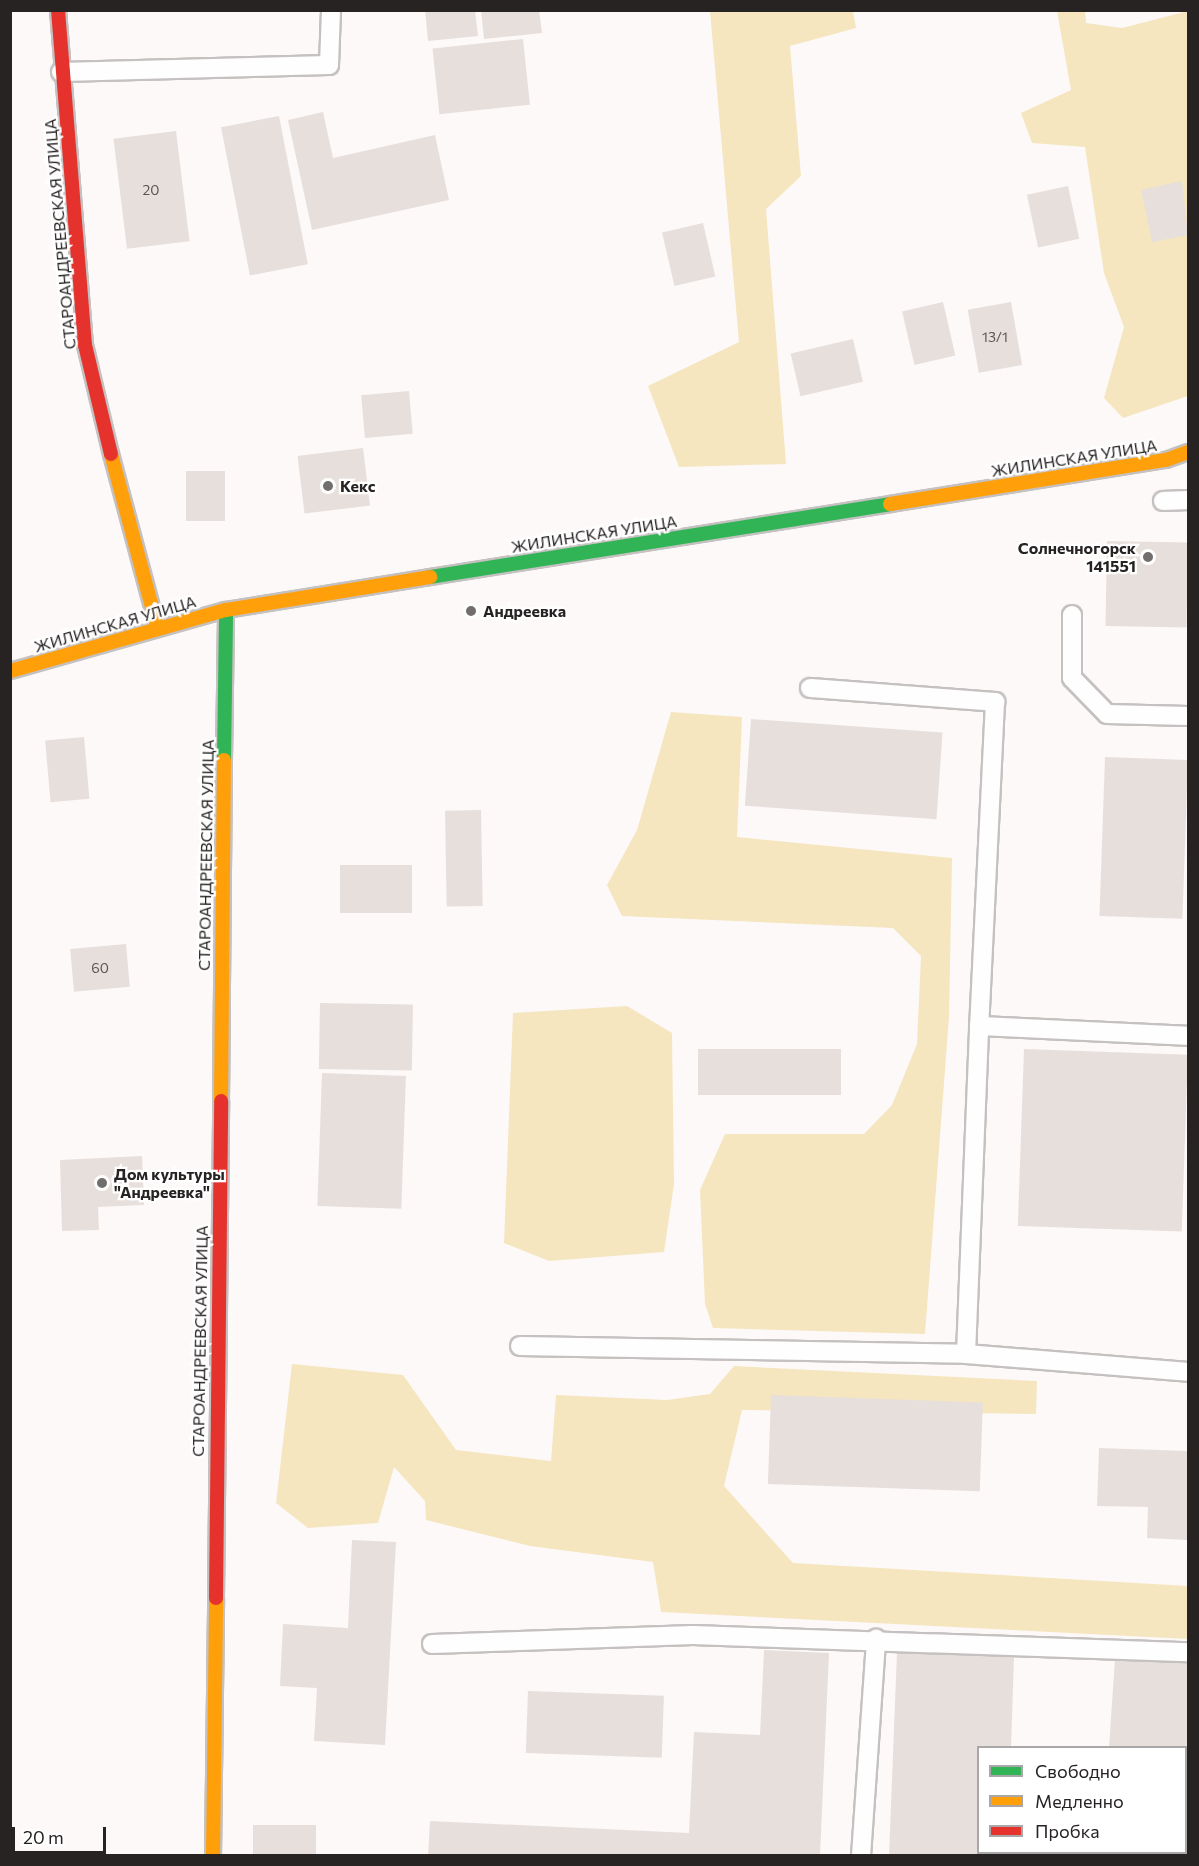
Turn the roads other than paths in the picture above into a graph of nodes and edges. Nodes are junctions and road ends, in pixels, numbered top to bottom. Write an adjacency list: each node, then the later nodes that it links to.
1 (58, 10): 3 (street, СТАРОАНДРЕЕВСКАЯ УЛИЦА)
2 (331, 10): 3 (lane)
3 (62, 72): 9 (street, СТАРОАНДРЕЕВСКАЯ УЛИЦА)
4 (1188, 452): 7 (street, ЖИЛИНСКАЯ УЛИЦА)
5 (1188, 500): 6 (lane)
6 (1163, 501)
7 (226, 610): 9 (street, ЖИЛИНСКАЯ УЛИЦА); 21 (street, СТАРОАНДРЕЕВСКАЯ УЛИЦА)
8 (1072, 615): 12 (lane)
9 (158, 626): 10 (street, ЖИЛИНСКАЯ УЛИЦА)
10 (10, 671)
11 (810, 688): 13 (lane)
12 (1188, 716)
13 (979, 1026): 14 (lane); 16 (lane)
14 (1188, 1036)
15 (520, 1346): 16 (lane)
16 (966, 1354): 17 (lane)
17 (1188, 1372)
18 (876, 1639): 19 (lane); 20 (lane); 22 (lane)
19 (432, 1644)
20 (1188, 1652)
21 (213, 1856)
22 (861, 1856)

